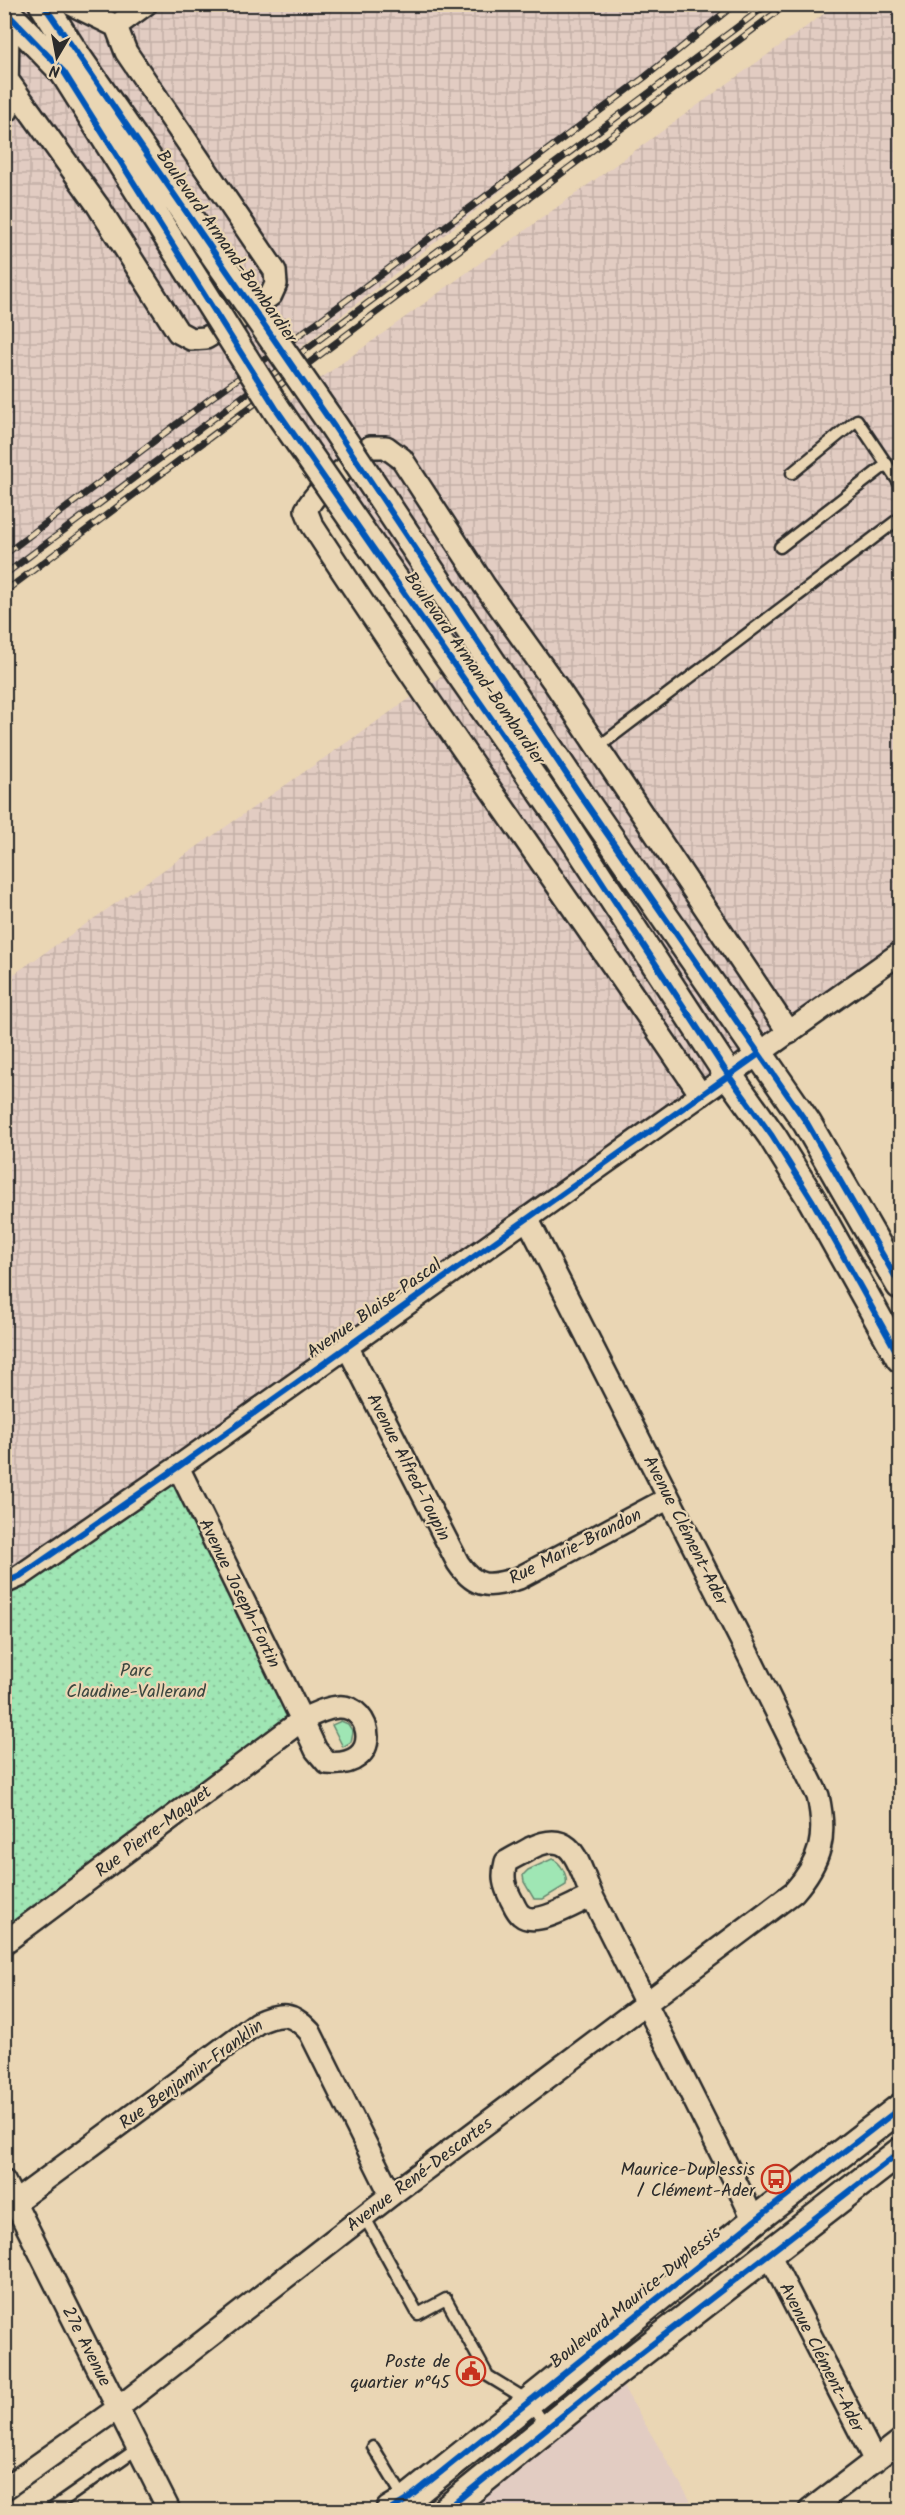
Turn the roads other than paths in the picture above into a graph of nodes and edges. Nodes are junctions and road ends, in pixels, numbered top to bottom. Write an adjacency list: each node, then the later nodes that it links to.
1 (43, 4): 6 (street, Boulevard Armand-Bombardier)
2 (71, 4): 5 (street)
3 (146, 4): 5 (street)
4 (6, 13): 6 (street, Boulevard Armand-Bombardier); 7 (street, Boulevard Armand-Bombardier)
5 (116, 26): 7 (street, Boulevard Armand-Bombardier)
6 (69, 63): 17 (street, Boulevard Armand-Bombardier, bridge); 18 (street, Boulevard Armand-Bombardier, bridge)
7 (9, 82): 8 (street)
8 (4, 112)
9 (887, 464): 10 (lane); 11 (lane); 13 (lane)
10 (792, 473)
11 (900, 484)
12 (900, 518): 14 (lane)
13 (780, 547)
14 (597, 748): 16 (street); 19 (street)
15 (900, 953): 16 (street, Avenue Blaise-Pascal)
16 (789, 1033): 17 (street, Avenue Blaise-Pascal)
17 (759, 1054): 18 (street, Avenue Blaise-Pascal); 21 (street, Boulevard Armand-Bombardier)
18 (729, 1076): 19 (street, Avenue Blaise-Pascal); 23 (street, Boulevard Armand-Bombardier)
19 (701, 1095): 20 (street, Avenue Blaise-Pascal)
20 (526, 1218): 22 (street, Avenue Blaise-Pascal); 25 (street, Avenue Clément-Ader)
21 (900, 1285)
22 (347, 1346): 24 (street, Avenue Blaise-Pascal); 27 (street, Avenue Alfred-Toupin)
23 (900, 1358)
24 (178, 1467): 26 (street, Avenue Blaise-Pascal); 28 (street, Avenue Joseph-Fortin)
25 (669, 1498): 27 (street, Rue Marie-Brandon); 29 (street, Avenue Clément-Ader)
26 (4, 1583)
27 (477, 1583)
28 (302, 1720): 31 (street, Rue Pierre-Maguet)
29 (820, 1849): 32 (street, Avenue René-Descartes)
30 (592, 1896): 32 (street)
31 (4, 1943)
32 (645, 2003): 36 (street, Avenue René-Descartes); 39 (street)
33 (900, 2108): 39 (street, Boulevard Maurice-Duplessis)
34 (900, 2152): 40 (street)
35 (4, 2181): 37 (street, 27e Avenue)
36 (391, 2195): 37 (street, Rue Benjamin-Franklin); 38 (street, Avenue René-Descartes)
37 (15, 2202): 42 (street, 27e Avenue)
38 (364, 2216): 41 (lane); 42 (street, Avenue René-Descartes)
39 (754, 2221): 41 (street, Boulevard Maurice-Duplessis)
40 (769, 2254): 43 (street); 47 (street, Avenue Clément-Ader)
41 (529, 2401): 43 (lane); 49 (street, Boulevard Maurice-Duplessis)
42 (118, 2408): 46 (street, 27e Avenue); 48 (street, Avenue René-Descartes)
43 (547, 2428): 52 (street)
44 (900, 2441): 47 (street)
45 (374, 2447): 49 (lane)
46 (138, 2448): 50 (lane); 51 (street, 27e Avenue)
47 (875, 2461): 53 (street)
48 (4, 2489)
49 (402, 2507)
50 (50, 2511)
51 (169, 2511)
52 (446, 2511)
53 (810, 2511)

